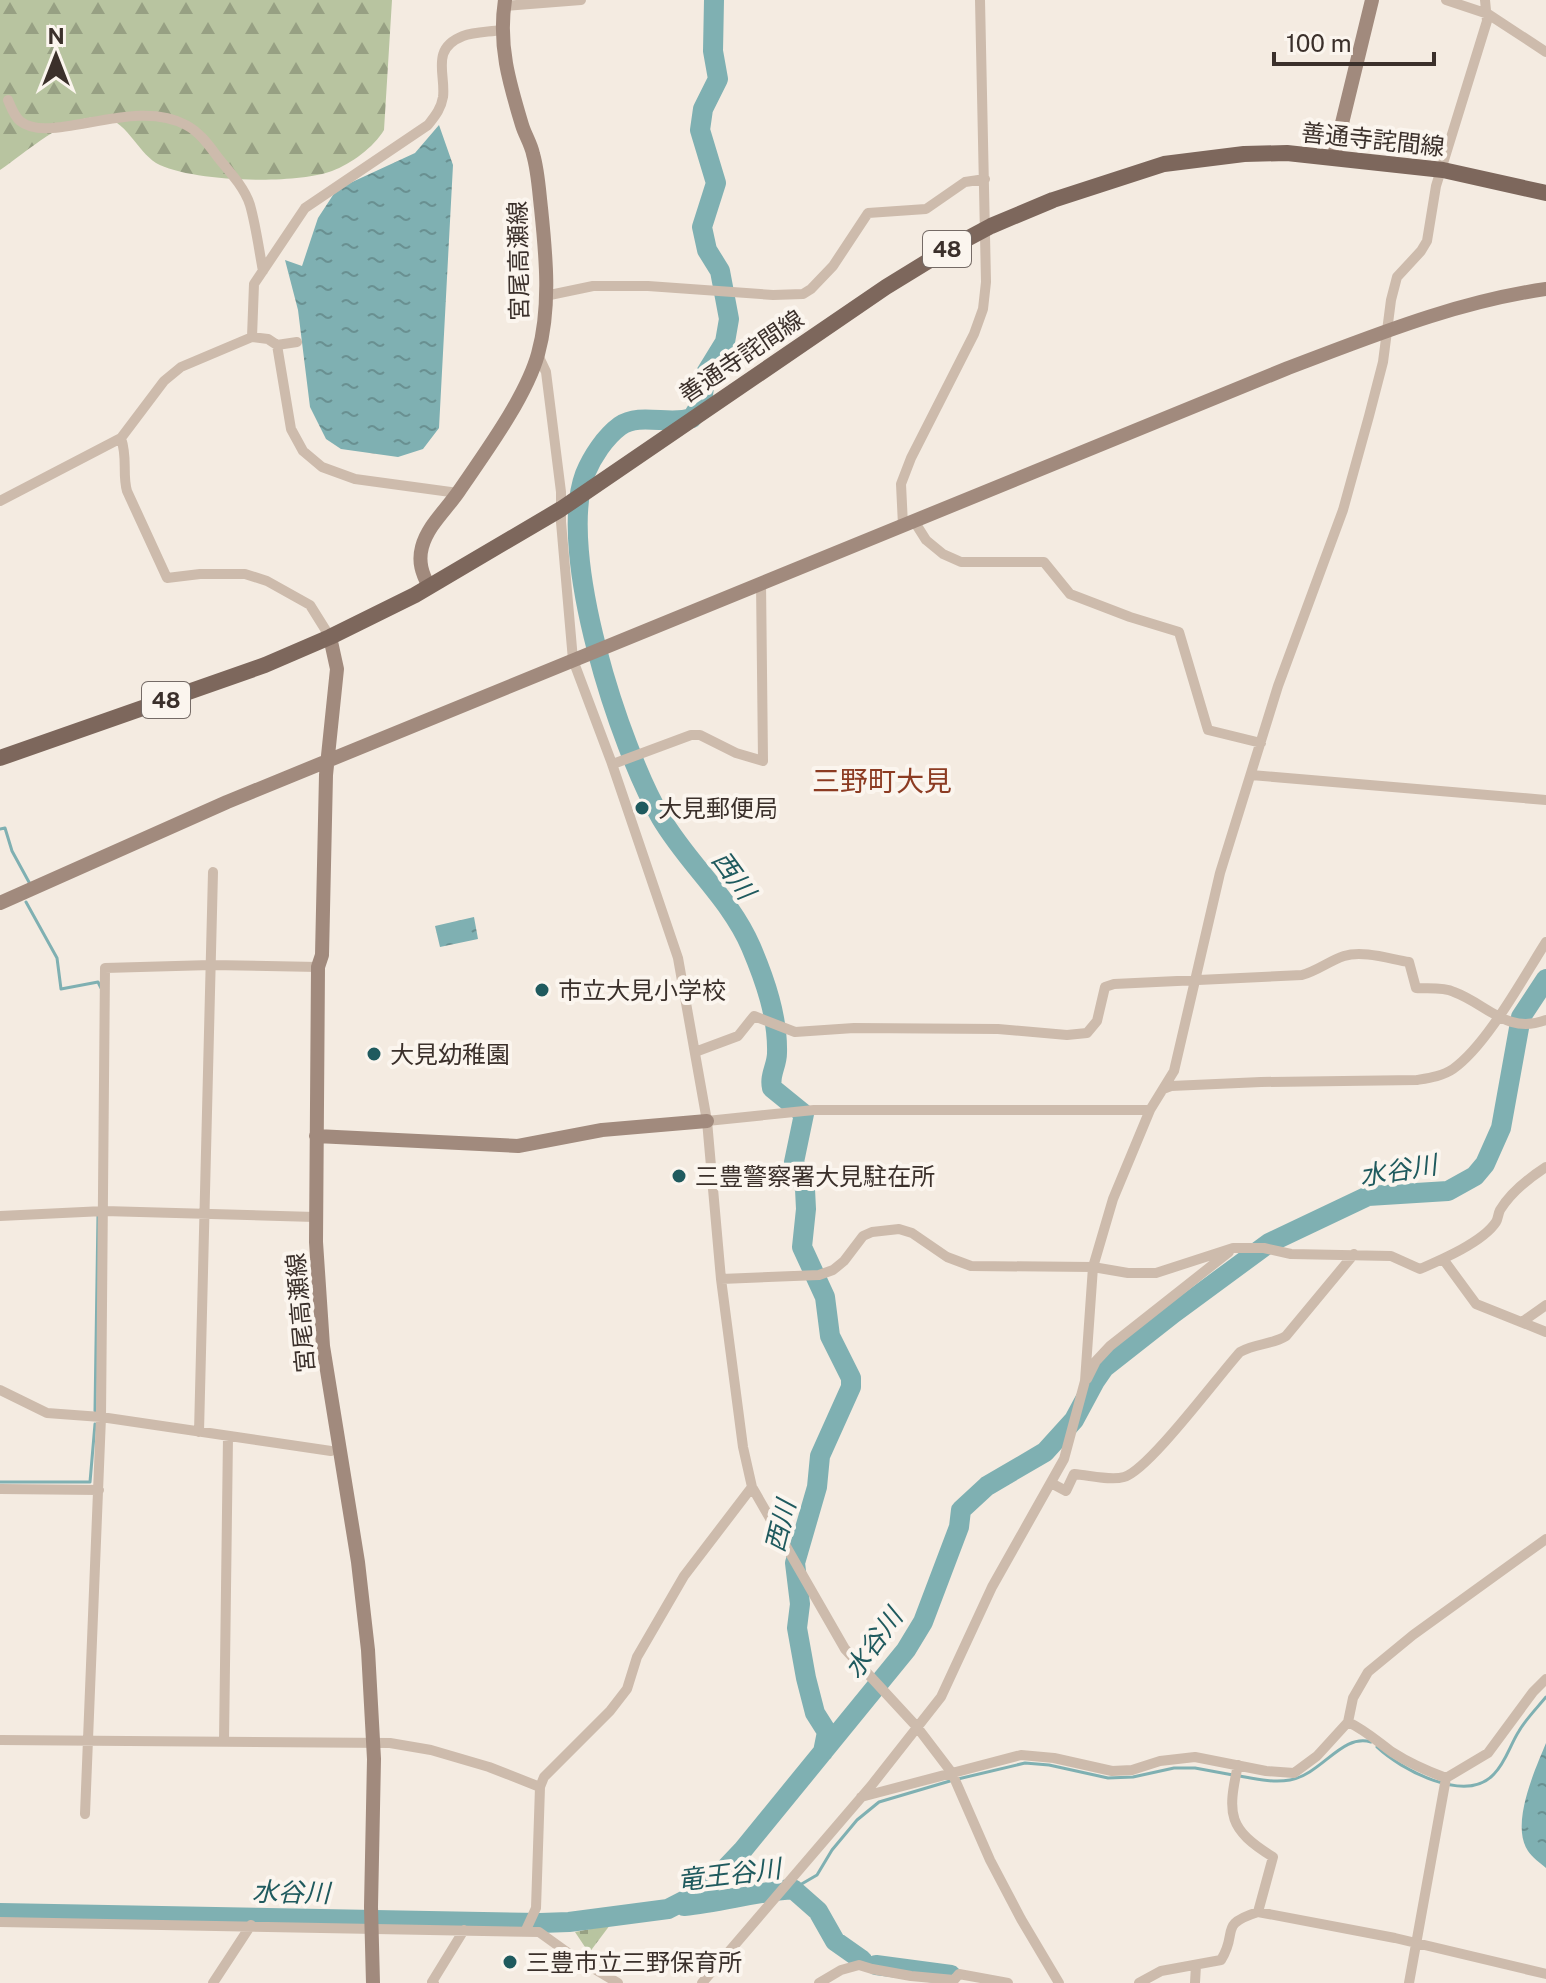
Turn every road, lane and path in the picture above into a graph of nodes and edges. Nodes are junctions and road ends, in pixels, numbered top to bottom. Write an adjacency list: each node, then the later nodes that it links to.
1 (581, 0): 6 (street)
2 (980, 0): 13 (street)
3 (1372, 0): 11 (street)
4 (1446, 0): 7 (street)
5 (1485, 0): 7 (street)
6 (505, 3): 8 (street, 宮尾高瀬線)
7 (1488, 14): 9 (street); 12 (street)
8 (501, 30): 16 (street); 18 (street, 宮尾高瀬線)
9 (1546, 52)
10 (8, 100): 16 (street)
11 (1334, 156): 12 (main road, 善通寺詫間線 / 48); 15 (main road, 善通寺詫間線 / 48)
12 (1443, 170): 14 (main road, 善通寺詫間線 / 48); 19 (street)
13 (985, 179): 15 (street); 18 (street)
14 (1546, 193)
15 (987, 228): 27 (main road, 善通寺詫間線 / 48); 28 (street)
16 (263, 271): 20 (street)
17 (1546, 289): 19 (street)
18 (545, 296): 23 (street, 宮尾高瀬線)
19 (1388, 330): 28 (street); 33 (street)
20 (252, 337): 22 (street); 24 (street)
21 (297, 342): 22 (street)
22 (277, 345): 25 (street)
23 (538, 355): 25 (street, 宮尾高瀬線); 27 (street)
24 (121, 438): 26 (street); 31 (street)
25 (458, 493): 30 (street, 宮尾高瀬線)
26 (0, 501)
27 (561, 509): 30 (main road, 善通寺詫間線 / 48); 32 (street)
28 (908, 523): 29 (street); 33 (street)
29 (761, 582): 32 (street); 36 (street)
30 (429, 587): 31 (main road, 善通寺詫間線 / 48)
31 (330, 637): 34 (main road, 善通寺詫間線 / 48); 35 (street, 宮尾高瀬線)
32 (573, 660): 35 (street); 36 (street)
33 (1261, 743): 37 (street)
34 (0, 758)
35 (327, 761): 40 (street); 43 (street, 宮尾高瀬線)
36 (613, 764): 47 (street)
37 (1251, 775): 38 (street); 44 (street)
38 (1546, 800)
39 (213, 872): 42 (street)
40 (1, 901)
41 (1546, 942): 45 (street)
42 (211, 965): 43 (street); 53 (street); 55 (street)
43 (318, 967): 51 (street, 宮尾高瀬線)
44 (1195, 981): 45 (street); 47 (street); 48 (street)
45 (1497, 1018): 46 (street); 48 (street)
46 (1546, 1020)
47 (695, 1052): 50 (street)
48 (1163, 1089): 49 (street)
49 (1150, 1110): 50 (street); 60 (street)
50 (707, 1121): 51 (street); 61 (street)
51 (316, 1136): 56 (street, 宮尾高瀬線)
52 (1546, 1167): 59 (street)
53 (104, 1211): 54 (street); 55 (street); 67 (street)
54 (0, 1216)
55 (205, 1216): 56 (street); 68 (street)
56 (315, 1217): 82 (street, 宮尾高瀬線)
57 (1233, 1248): 58 (street); 60 (street); 65 (street)
58 (1354, 1254): 59 (street); 71 (street)
59 (1443, 1259): 63 (street)
60 (1093, 1267): 61 (street); 65 (street)
61 (721, 1279): 72 (street)
62 (1546, 1305): 63 (street)
63 (1522, 1322): 64 (street)
64 (1546, 1332)
65 (1085, 1381): 71 (street)
66 (0, 1390): 67 (street)
67 (101, 1417): 68 (street); 74 (street)
68 (199, 1432): 69 (street)
69 (228, 1436): 70 (street); 81 (street)
70 (331, 1451)
71 (1051, 1483): 78 (street)
72 (752, 1487): 78 (street); 86 (street)
73 (0, 1489): 74 (street)
74 (99, 1490): 80 (street)
75 (1546, 1539): 77 (street)
76 (1546, 1679): 85 (street)
77 (1348, 1722): 83 (street); 85 (street)
78 (917, 1727): 84 (street); 87 (street)
79 (0, 1740): 80 (street)
80 (88, 1741): 81 (street); 88 (street)
81 (224, 1742): 82 (street)
82 (373, 1743): 86 (street); 92 (street, 宮尾高瀬線)
83 (1237, 1772): 84 (street); 89 (street)
84 (954, 1777): 87 (street); 105 (street)
85 (1446, 1778): 95 (street)
86 (540, 1787): 94 (street)
87 (860, 1797): 102 (street)
88 (85, 1814)
89 (1258, 1912): 95 (street); 96 (street)
90 (0, 1922): 91 (street)
91 (251, 1925): 92 (street); 98 (street)
92 (373, 1928): 93 (street); 99 (street, 宮尾高瀬線)
93 (464, 1930): 94 (street); 100 (street)
94 (525, 1932): 101 (street)
95 (1417, 1944): 97 (street); 108 (street)
96 (1196, 1965): 106 (street); 107 (street)
97 (1546, 1974)
98 (213, 1983)
99 (373, 1983)
100 (434, 1983)
101 (618, 1983)
102 (702, 1983)
103 (819, 1983): 104 (street)
104 (1008, 1983)
105 (1059, 1983)
106 (1139, 1983)
107 (1195, 1983)
108 (1409, 1983)

